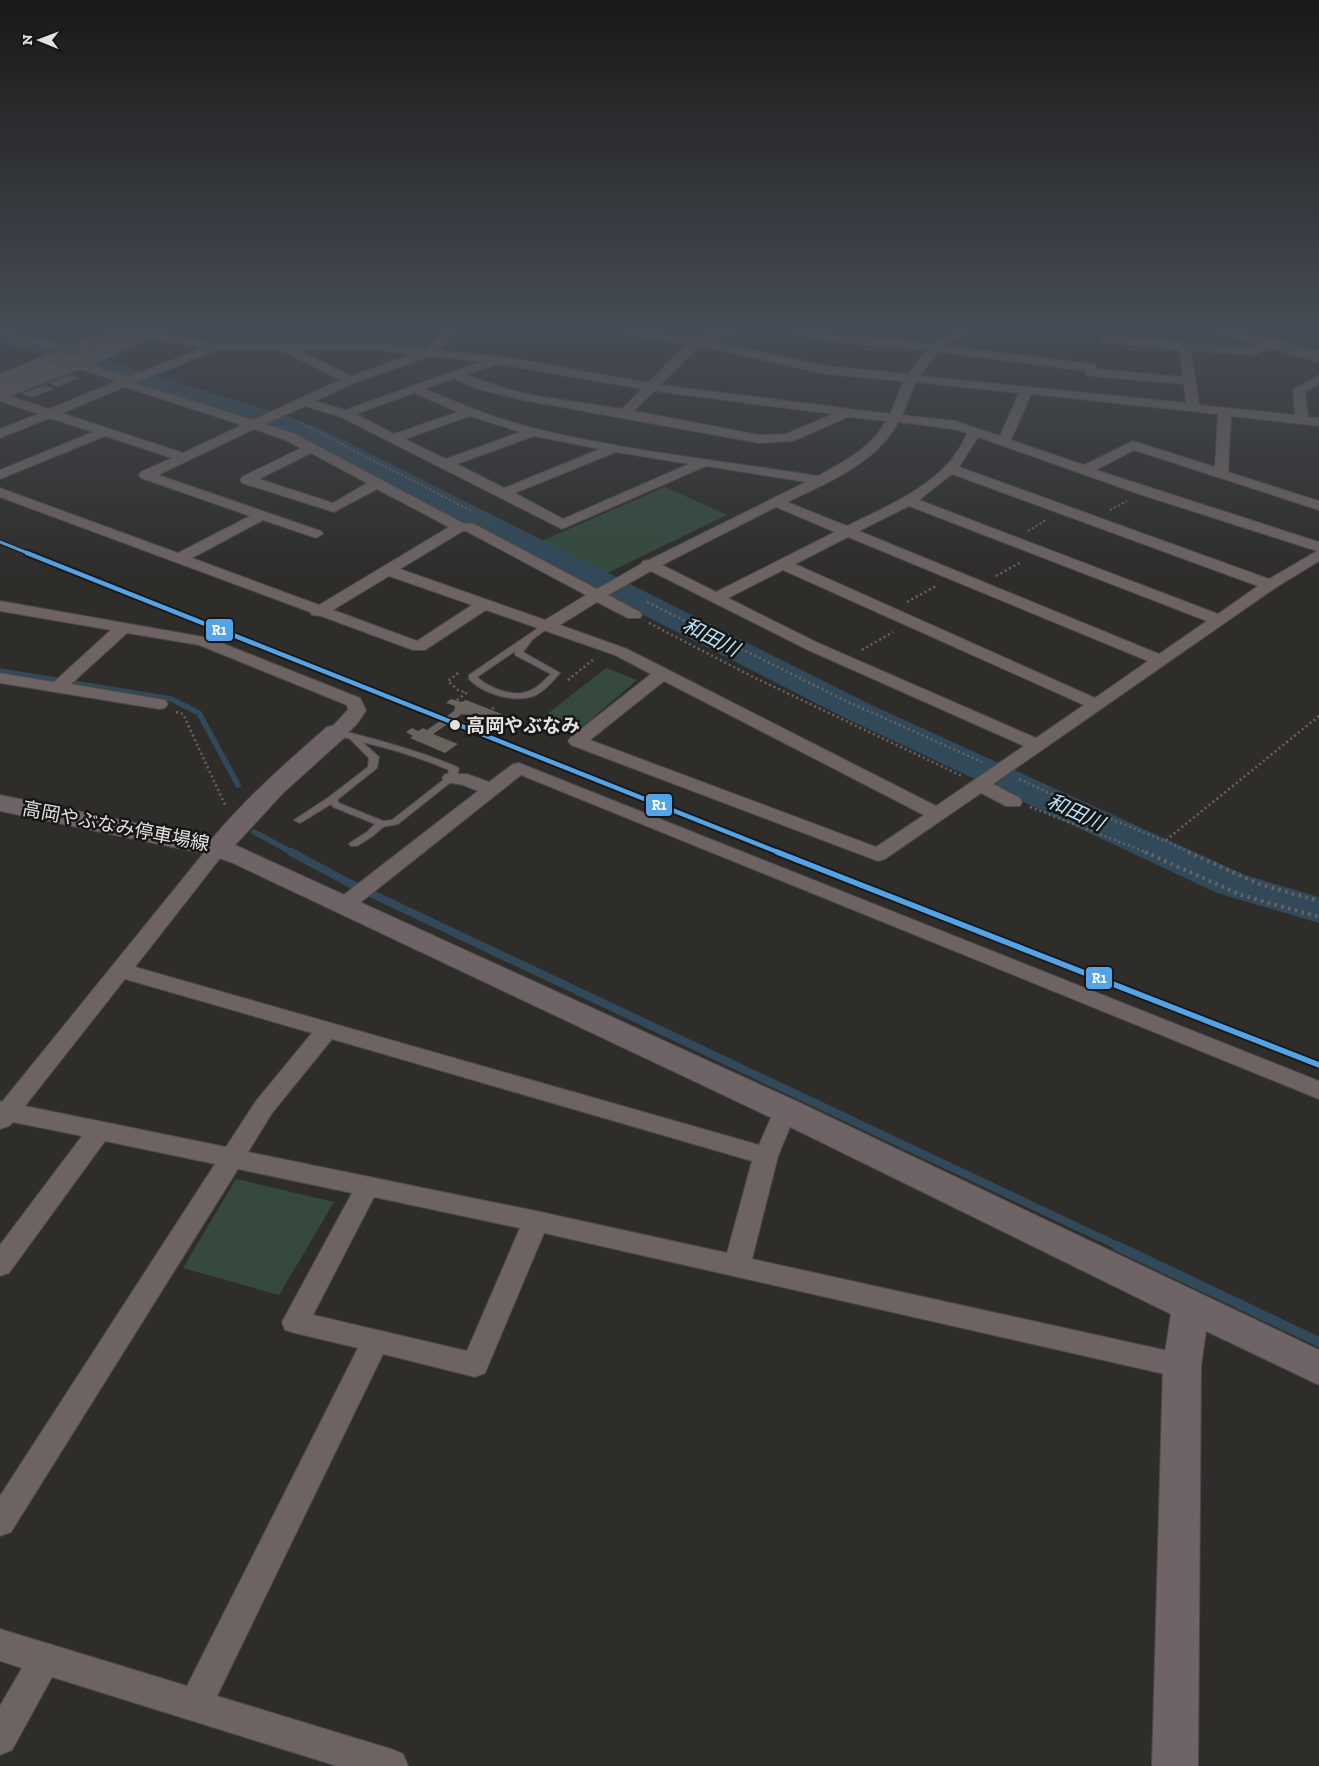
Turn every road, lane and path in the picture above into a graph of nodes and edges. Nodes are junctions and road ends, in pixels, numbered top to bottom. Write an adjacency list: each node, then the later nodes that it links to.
1 (40, 409): 17 (street)
2 (60, 409): 17 (street)
3 (214, 409): 24 (street)
4 (284, 409): 24 (street)
5 (330, 409): 20 (street)
6 (358, 409): 20 (street)
7 (463, 409): 16 (street)
8 (603, 409): 18 (street)
9 (629, 409): 18 (street)
10 (820, 409): 19 (street)
11 (900, 409): 21 (street)
12 (1018, 409): 30 (street)
13 (1208, 409): 15 (street)
14 (1301, 409): 22 (street)
15 (1225, 411): 22 (street); 38 (street)
16 (469, 412): 27 (street); 29 (street)
17 (51, 413): 25 (street); 28 (street)
18 (625, 413): 19 (street)
19 (847, 413): 21 (street)
20 (345, 414): 29 (street)
21 (896, 419): 26 (street); 40 (street)
22 (1302, 420): 23 (street)
23 (1319, 422)
24 (257, 423): 31 (street); 33 (street)
25 (106, 431): 33 (street); 39 (street)
26 (974, 431): 30 (street); 36 (street)
27 (533, 432): 32 (street); 35 (street)
28 (0, 434)
29 (394, 438): 35 (street)
30 (1004, 441): 37 (street)
31 (311, 448): 41 (street); 41 (street)
32 (615, 448): 34 (street); 44 (street)
33 (182, 457): 49 (street)
34 (704, 462): 40 (street); 44 (street)
35 (445, 464): 44 (street)
36 (949, 468): 45 (street); 48 (street)
37 (1085, 470): 38 (street); 42 (street)
38 (1221, 474): 47 (street)
39 (0, 475)
40 (818, 480): 46 (street)
41 (378, 483): 51 (street)
42 (1144, 491): 50 (path); 55 (street)
43 (0, 492): 58 (street)
44 (504, 493)
45 (908, 501): 52 (street); 54 (street)
46 (775, 502): 52 (street); 59 (street)
47 (1319, 506)
48 (1064, 510): 50 (street); 54 (path)
49 (262, 515): 53 (street); 58 (street)
50 (1093, 520): 63 (street)
51 (460, 526): 61 (street); 65 (street)
52 (848, 532): 60 (street); 62 (street)
53 (316, 534)
54 (1010, 541): 56 (street)
55 (1319, 547)
56 (1039, 552): 64 (path); 72 (street)
57 (1319, 555): 63 (street)
58 (178, 558): 69 (street)
59 (648, 564): 65 (street); 66 (street)
60 (783, 564): 66 (street); 70 (street)
61 (388, 570): 67 (street); 69 (street)
62 (954, 575): 64 (street); 70 (path)
63 (1270, 585): 72 (street)
64 (979, 586): 78 (street)
65 (597, 594): 71 (street); 74 (street)
66 (716, 598): 77 (street)
67 (484, 604): 69 (street); 74 (street)
68 (0, 606): 75 (street)
69 (318, 612)
70 (890, 612): 73 (street)
71 (634, 615): 94 (path)
72 (1219, 620): 78 (street)
73 (911, 622): 77 (path); 84 (street)
74 (547, 626): 76 (lane); 79 (street)
75 (123, 628): 81 (street); 89 (street)
76 (530, 638): 76 (lane)
77 (844, 660): 91 (street)
78 (1160, 660): 84 (street)
79 (663, 673): 100 (street); 100 (street)
80 (0, 678): 81 (street)
81 (57, 688): 83 (street)
82 (466, 693): 85 (path)
83 (158, 704): 99 (path)
84 (1095, 704): 91 (street)
85 (464, 708): 85 (path); 88 (path, bridge)
86 (435, 729): 88 (path)
87 (414, 732): 88 (path)
88 (424, 735): 90 (path); 92 (path, bridge)
89 (345, 736): 93 (lane); 96 (lane); 105 (street, 高岡やぶなみ停車場線)
90 (417, 741)
91 (1036, 745): 94 (street)
92 (444, 748)
93 (451, 778): 95 (street); 102 (lane)
94 (979, 783): 98 (street); 100 (street)
95 (491, 790): 106 (street); 111 (street)
96 (332, 799): 101 (lane); 102 (lane)
97 (0, 802): 105 (street, 高岡やぶなみ停車場線)
98 (1013, 802): 108 (path)
99 (226, 807)
100 (935, 814)
101 (299, 820)
102 (381, 823): 104 (lane)
103 (1165, 841): 107 (path)
104 (354, 844)
105 (218, 848): 106 (street); 109 (street)
106 (349, 901): 112 (street)
107 (1319, 901)
108 (1319, 917)
109 (120, 970): 110 (street); 113 (street)
110 (327, 1030): 115 (street); 116 (street)
111 (1319, 1090)
112 (785, 1110): 116 (street); 121 (street)
113 (3, 1114): 114 (street)
114 (100, 1129): 115 (street); 119 (street)
115 (233, 1156): 117 (street); 125 (street)
116 (766, 1156): 120 (street)
117 (368, 1186): 118 (street); 122 (street)
118 (536, 1221): 120 (street); 122 (street)
119 (0, 1265)
120 (737, 1266): 123 (street)
121 (1191, 1306): 123 (street); 124 (street)
122 (376, 1341): 128 (street)
123 (1182, 1366): 131 (street)
124 (1319, 1368)
125 (4, 1510)
126 (0, 1645): 127 (street)
127 (45, 1659): 128 (street); 129 (street)
128 (196, 1704): 130 (street)
129 (0, 1738)
130 (391, 1766)
131 (1175, 1766)

